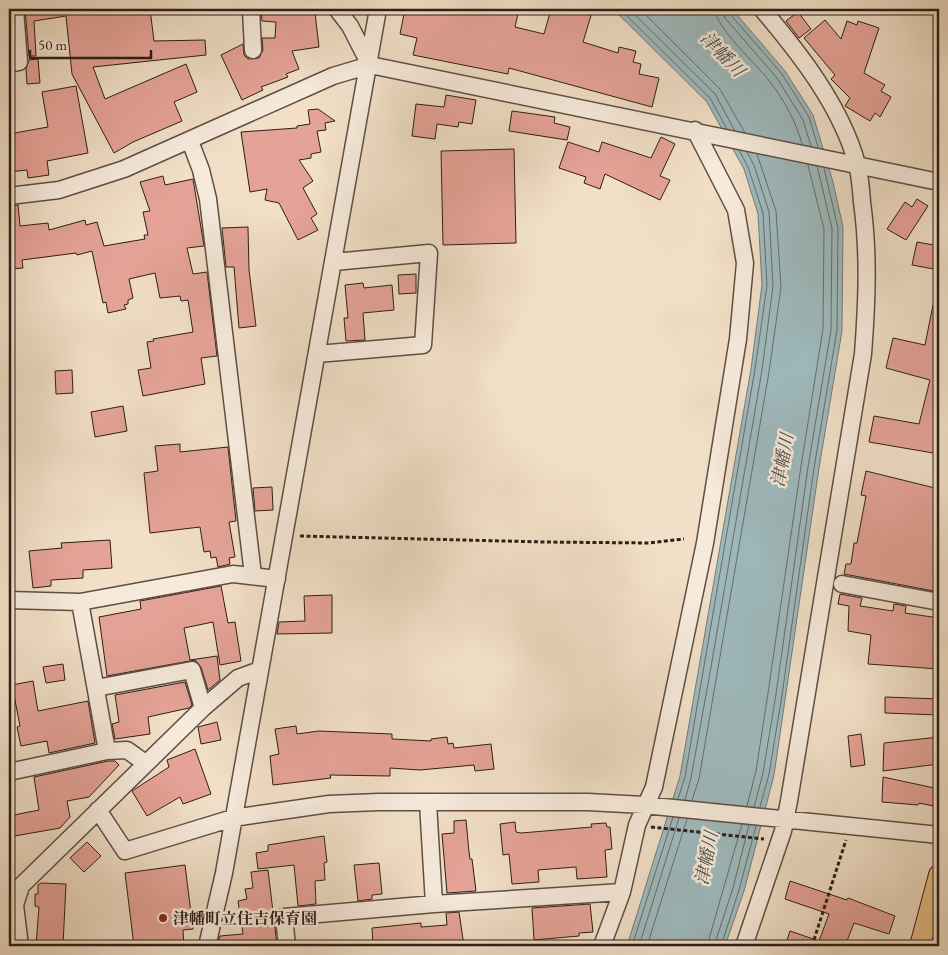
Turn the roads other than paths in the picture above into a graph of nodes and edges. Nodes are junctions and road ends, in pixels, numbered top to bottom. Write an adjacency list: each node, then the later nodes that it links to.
1 (15, 9): 7 (street)
2 (251, 9): 6 (street)
3 (337, 9): 8 (street)
4 (378, 9): 8 (street)
5 (762, 9): 11 (street)
6 (253, 50)
7 (9, 64)
8 (370, 65): 9 (street); 10 (street); 14 (street)
9 (695, 130): 11 (street); 29 (street)
10 (190, 141): 13 (street); 16 (street)
11 (852, 163): 12 (street); 32 (street)
12 (939, 182)
13 (9, 196)
14 (334, 262): 15 (street); 15 (street)
15 (317, 354): 17 (street)
16 (252, 575): 17 (street); 20 (street)
17 (276, 579): 22 (street)
18 (842, 584): 21 (street)
19 (9, 600): 20 (street)
20 (80, 602): 23 (street)
21 (939, 602)
22 (260, 670): 24 (street); 31 (street)
23 (96, 688): 24 (street); 25 (street)
24 (203, 708): 26 (street)
25 (108, 751): 26 (street); 27 (street)
26 (145, 763): 30 (street)
27 (9, 772)
28 (428, 803): 29 (street); 31 (street); 37 (street)
29 (649, 806): 32 (street); 35 (street)
30 (98, 810): 31 (street); 36 (street)
31 (233, 818): 39 (street)
32 (782, 819): 33 (street); 42 (street)
33 (939, 835)
34 (939, 876): 43 (main road)
35 (622, 892): 37 (street); 41 (street)
36 (12, 902): 38 (street)
37 (434, 904): 40 (street)
38 (20, 946)
39 (207, 946)
40 (287, 946)
41 (602, 946)
42 (744, 946)
43 (920, 946)

